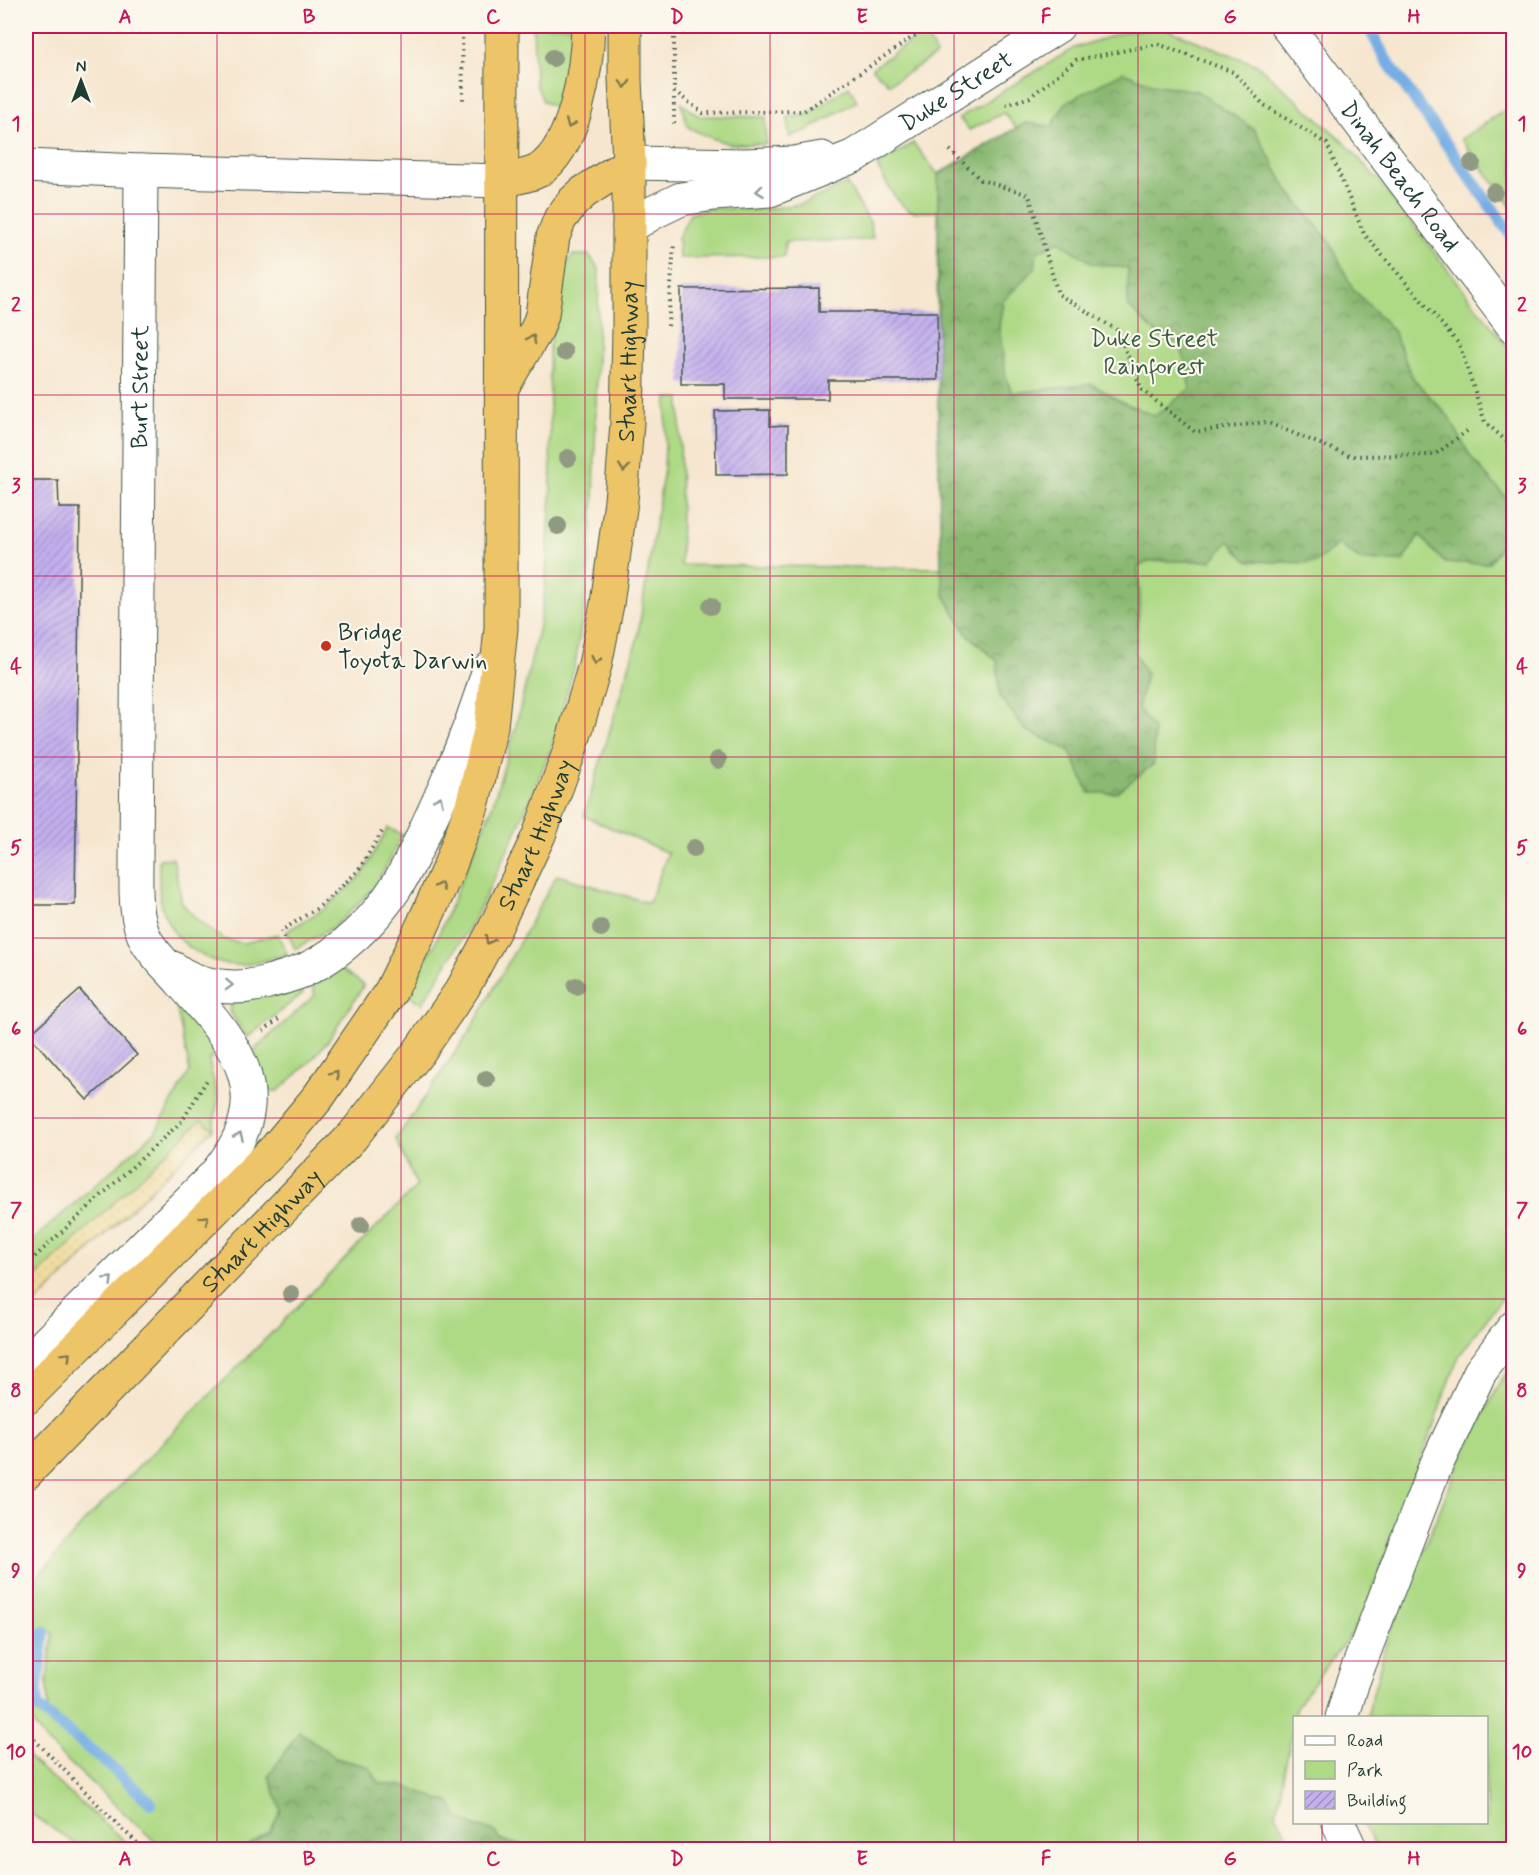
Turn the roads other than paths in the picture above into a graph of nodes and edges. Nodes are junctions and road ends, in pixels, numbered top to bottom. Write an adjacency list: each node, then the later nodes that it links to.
1 (502, 26): 10 (highway, Stuart Highway)
2 (588, 26): 10 (highway, one-way to 10)
3 (625, 26): 7 (highway, Stuart Highway, one-way to 7)
4 (1058, 26): 6 (street, Duke Street)
5 (1287, 26): 12 (street, Dinah Beach Road)
6 (854, 156): 7 (street, Duke Street); 11 (street, Duke Street, one-way to 11)
7 (628, 163): 11 (highway, Stuart Highway); 13 (highway, one-way to 7)
8 (26, 166): 9 (street)
9 (141, 171): 10 (street); 15 (street, Burt Street)
10 (502, 181): 13 (highway, Stuart Highway)
11 (628, 227): 19 (highway, Stuart Highway, one-way to 19)
12 (1514, 327)
13 (501, 389): 14 (highway, Stuart Highway)
14 (501, 628): 15 (street, one-way to 14); 18 (highway, Stuart Highway, one-way to 14)
15 (158, 956): 17 (street, one-way to 15)
16 (1514, 1327): 20 (street)
17 (26, 1368)
18 (26, 1398)
19 (26, 1473)
20 (1343, 1716)
21 (1339, 1824): 22 (street)
22 (1351, 1850)

